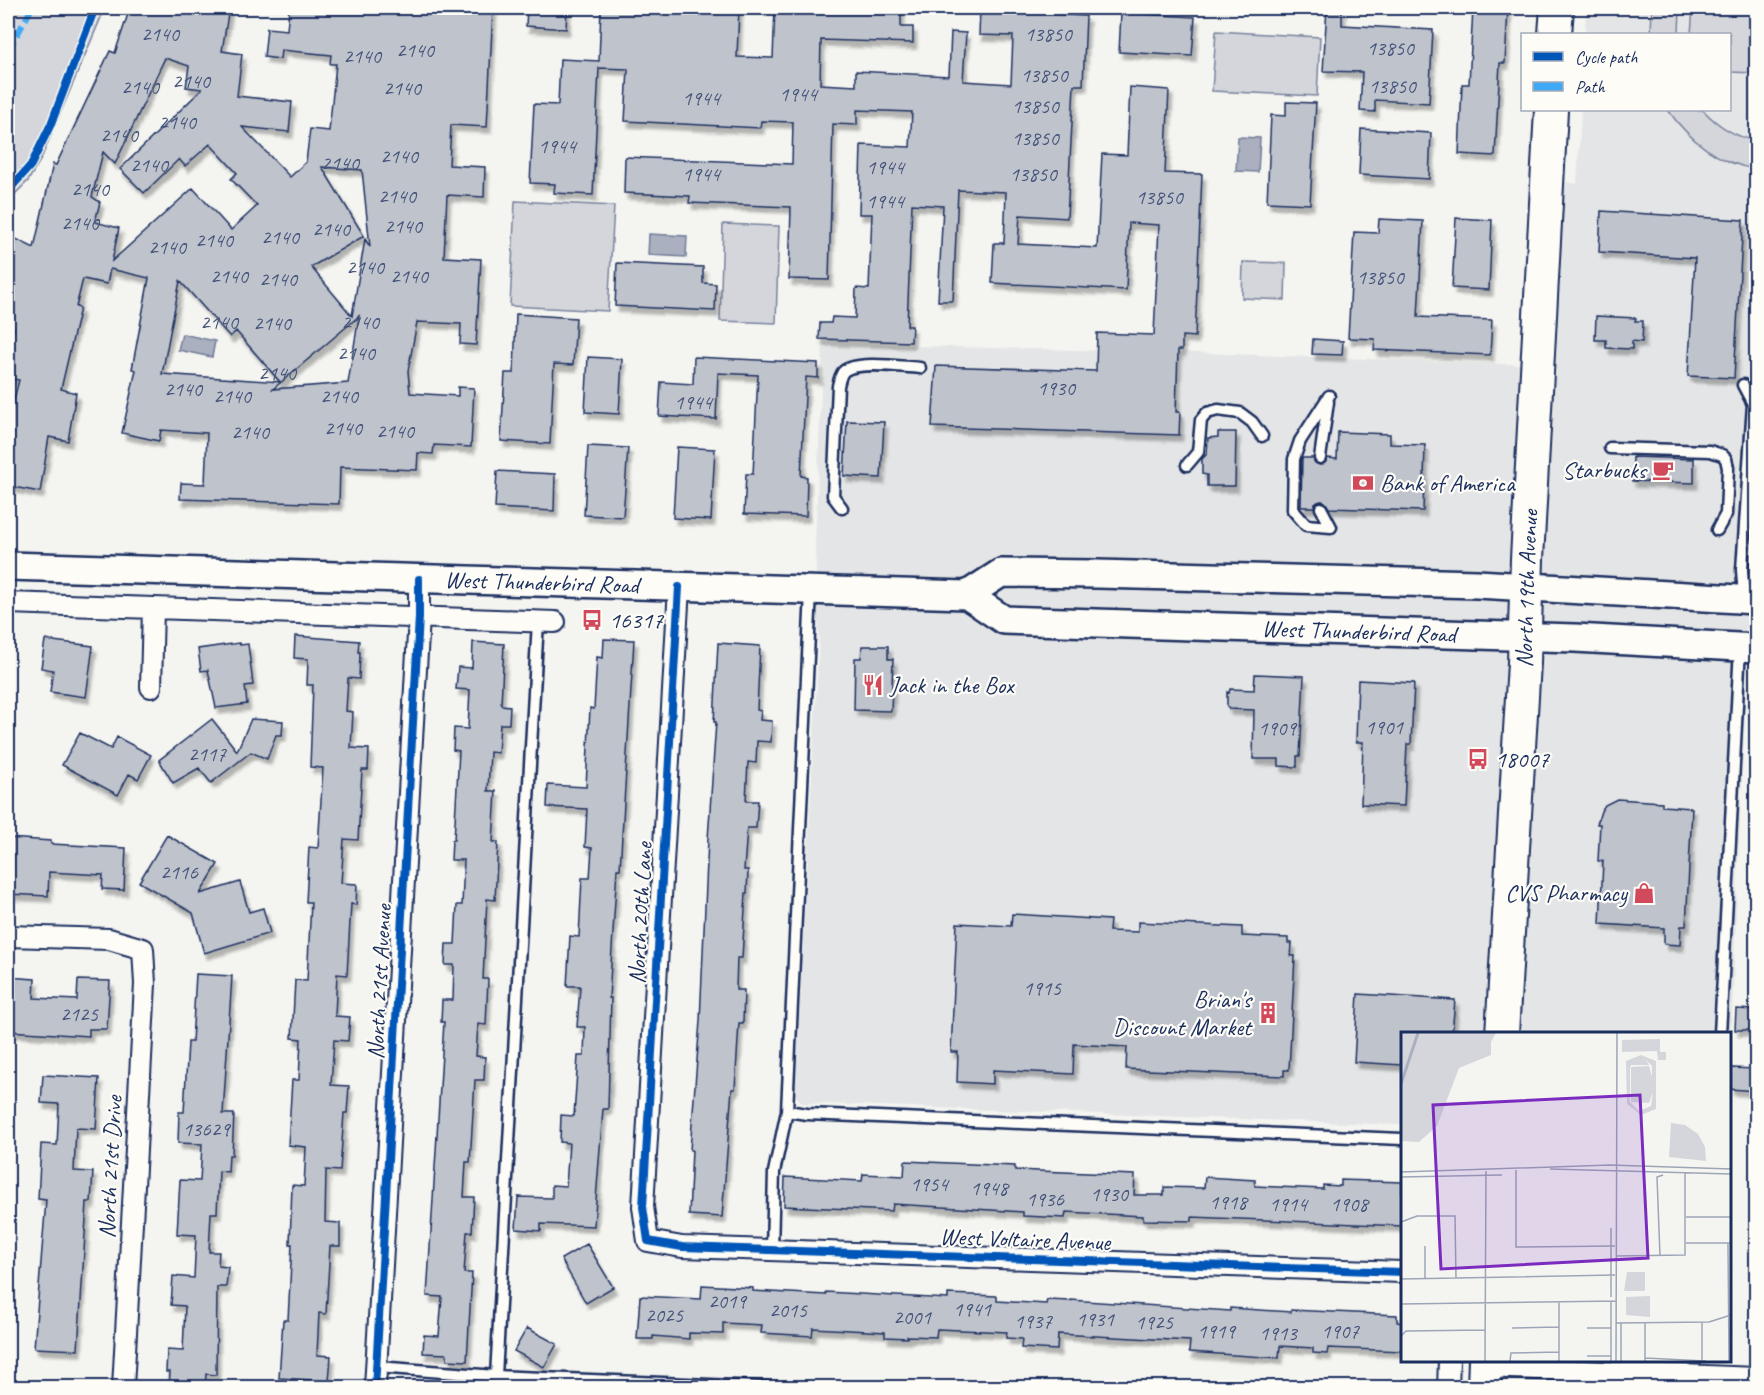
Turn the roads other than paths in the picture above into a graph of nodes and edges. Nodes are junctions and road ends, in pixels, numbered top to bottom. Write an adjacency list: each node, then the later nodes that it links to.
1 (1557, 8): 2 (main road)
2 (1555, 33)
3 (1551, 111): 17 (main road, North 19th Avenue)
4 (920, 368): 12 (lane)
5 (1743, 385): 6 (lane)
6 (1754, 417): 20 (lane)
7 (1262, 436): 10 (lane)
8 (1610, 448): 13 (lane)
9 (1320, 458): 11 (lane)
10 (1187, 465)
11 (1321, 507)
12 (842, 508)
13 (1718, 530)
14 (8, 566): 15 (main road, West Thunderbird Road)
15 (419, 579): 16 (main road, West Thunderbird Road); 23 (street, North 21st Avenue)
16 (680, 587): 18 (main road, West Thunderbird Road); 33 (street, North 20th Lane)
17 (1526, 587): 19 (main road, West Thunderbird Road); 20 (main road, West Thunderbird Road); 25 (main road, North 19th Avenue)
18 (811, 591): 19 (main road, West Thunderbird Road); 31 (lane)
19 (967, 596): 25 (main road, West Thunderbird Road)
20 (1751, 600)
21 (8, 603): 22 (street, West Thunderbird Road)
22 (153, 608): 23 (street, West Thunderbird Road); 27 (street)
23 (419, 617): 24 (street, West Thunderbird Road); 37 (street, North 21st Avenue)
24 (546, 622): 40 (lane)
25 (1525, 636): 26 (main road, West Thunderbird Road); 29 (main road, North 19th Avenue)
26 (1748, 647): 30 (lane)
27 (151, 687)
28 (8, 936): 42 (street, North 21st Drive)
29 (1502, 1032)
30 (1720, 1032)
31 (787, 1111): 32 (lane); 34 (lane)
32 (1401, 1138)
33 (648, 1241): 34 (street, West Voltaire Avenue)
34 (772, 1250): 35 (street, West Voltaire Avenue)
35 (1401, 1272)
36 (1449, 1362): 45 (street)
37 (377, 1367): 40 (lane); 43 (street, North 21st Avenue)
38 (1641, 1367): 39 (street); 41 (street)
39 (1484, 1372)
40 (496, 1376): 44 (lane)
41 (1756, 1378)
42 (123, 1388)
43 (375, 1388)
44 (782, 1388)
45 (1448, 1388)

